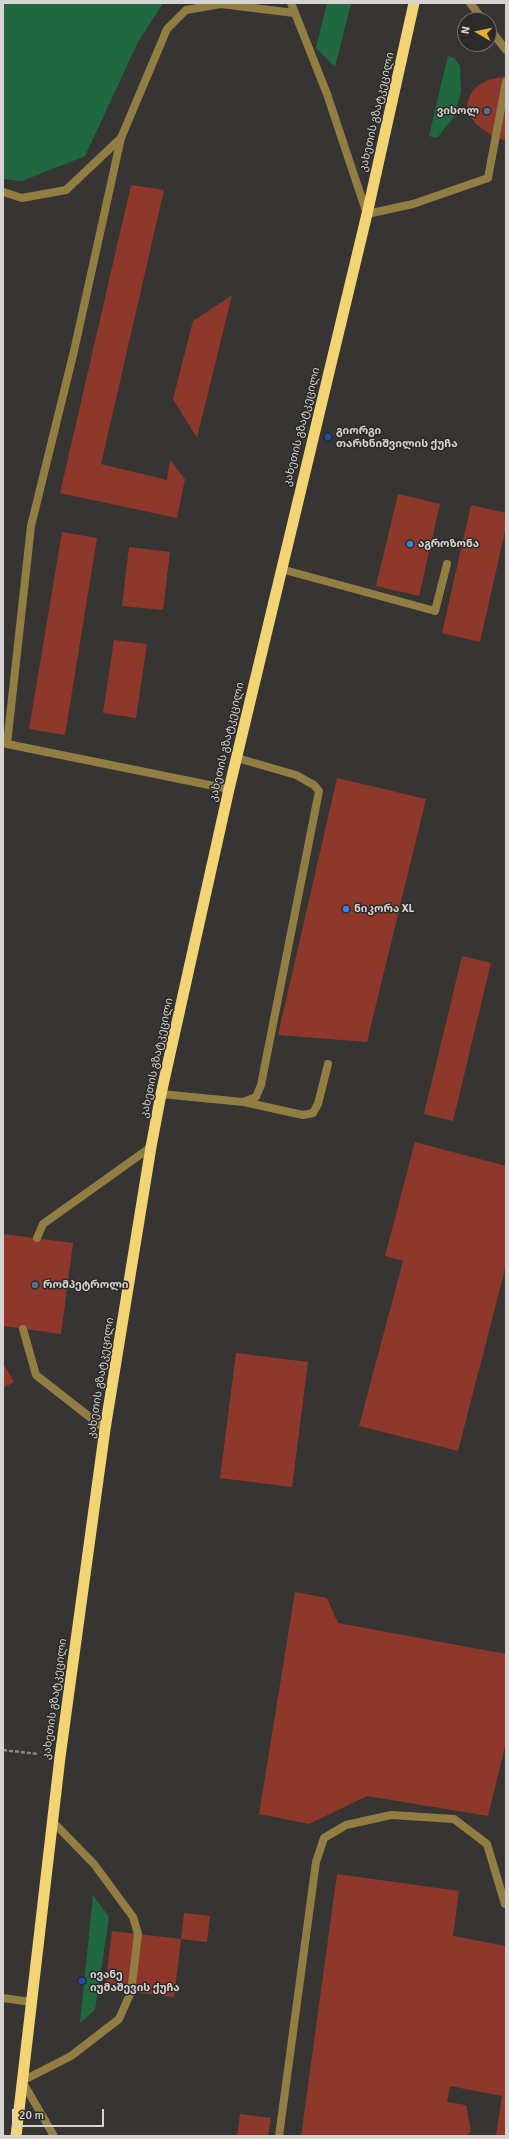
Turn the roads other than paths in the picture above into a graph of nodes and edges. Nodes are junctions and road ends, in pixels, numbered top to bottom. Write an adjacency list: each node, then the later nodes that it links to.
1 (291, 3): 5 (street)
2 (414, 3): 11 (highway, კახეთის გზატკეცილი)
3 (470, 3): 4 (street)
4 (477, 12)
5 (294, 14): 9 (street); 11 (street)
6 (497, 38): 7 (street)
7 (506, 50)
8 (506, 82): 11 (street)
9 (121, 138): 10 (street); 15 (street)
10 (3, 192)
11 (367, 214): 13 (highway, კახეთის გზატკეცილი)
12 (447, 564): 13 (street)
13 (281, 569): 14 (highway, კახეთის გზატკეცილი)
14 (236, 758): 15 (highway, კახეთის გზატკეცილი); 18 (street)
15 (229, 789): 17 (highway, კახეთის გზატკეცილი)
16 (328, 1064): 18 (street)
17 (162, 1094): 18 (street); 19 (highway, კახეთის გზატკეცილი)
18 (243, 1102)
19 (152, 1147): 20 (street); 22 (highway, კახეთის გზატკეცილი)
20 (37, 1238)
21 (23, 1329): 22 (street)
22 (105, 1429): 23 (highway, კახეთის გზატკეცილი)
23 (53, 1822): 26 (highway, კახეთის გზატკეცილი); 27 (street)
24 (505, 1904): 30 (street)
25 (3, 1998): 26 (street)
26 (31, 2002): 27 (highway, კახეთის გზატკეცილი)
27 (22, 2081): 28 (highway, კახეთის გზატკეცილი); 29 (street)
28 (16, 2136)
29 (54, 2136)
30 (279, 2136)

